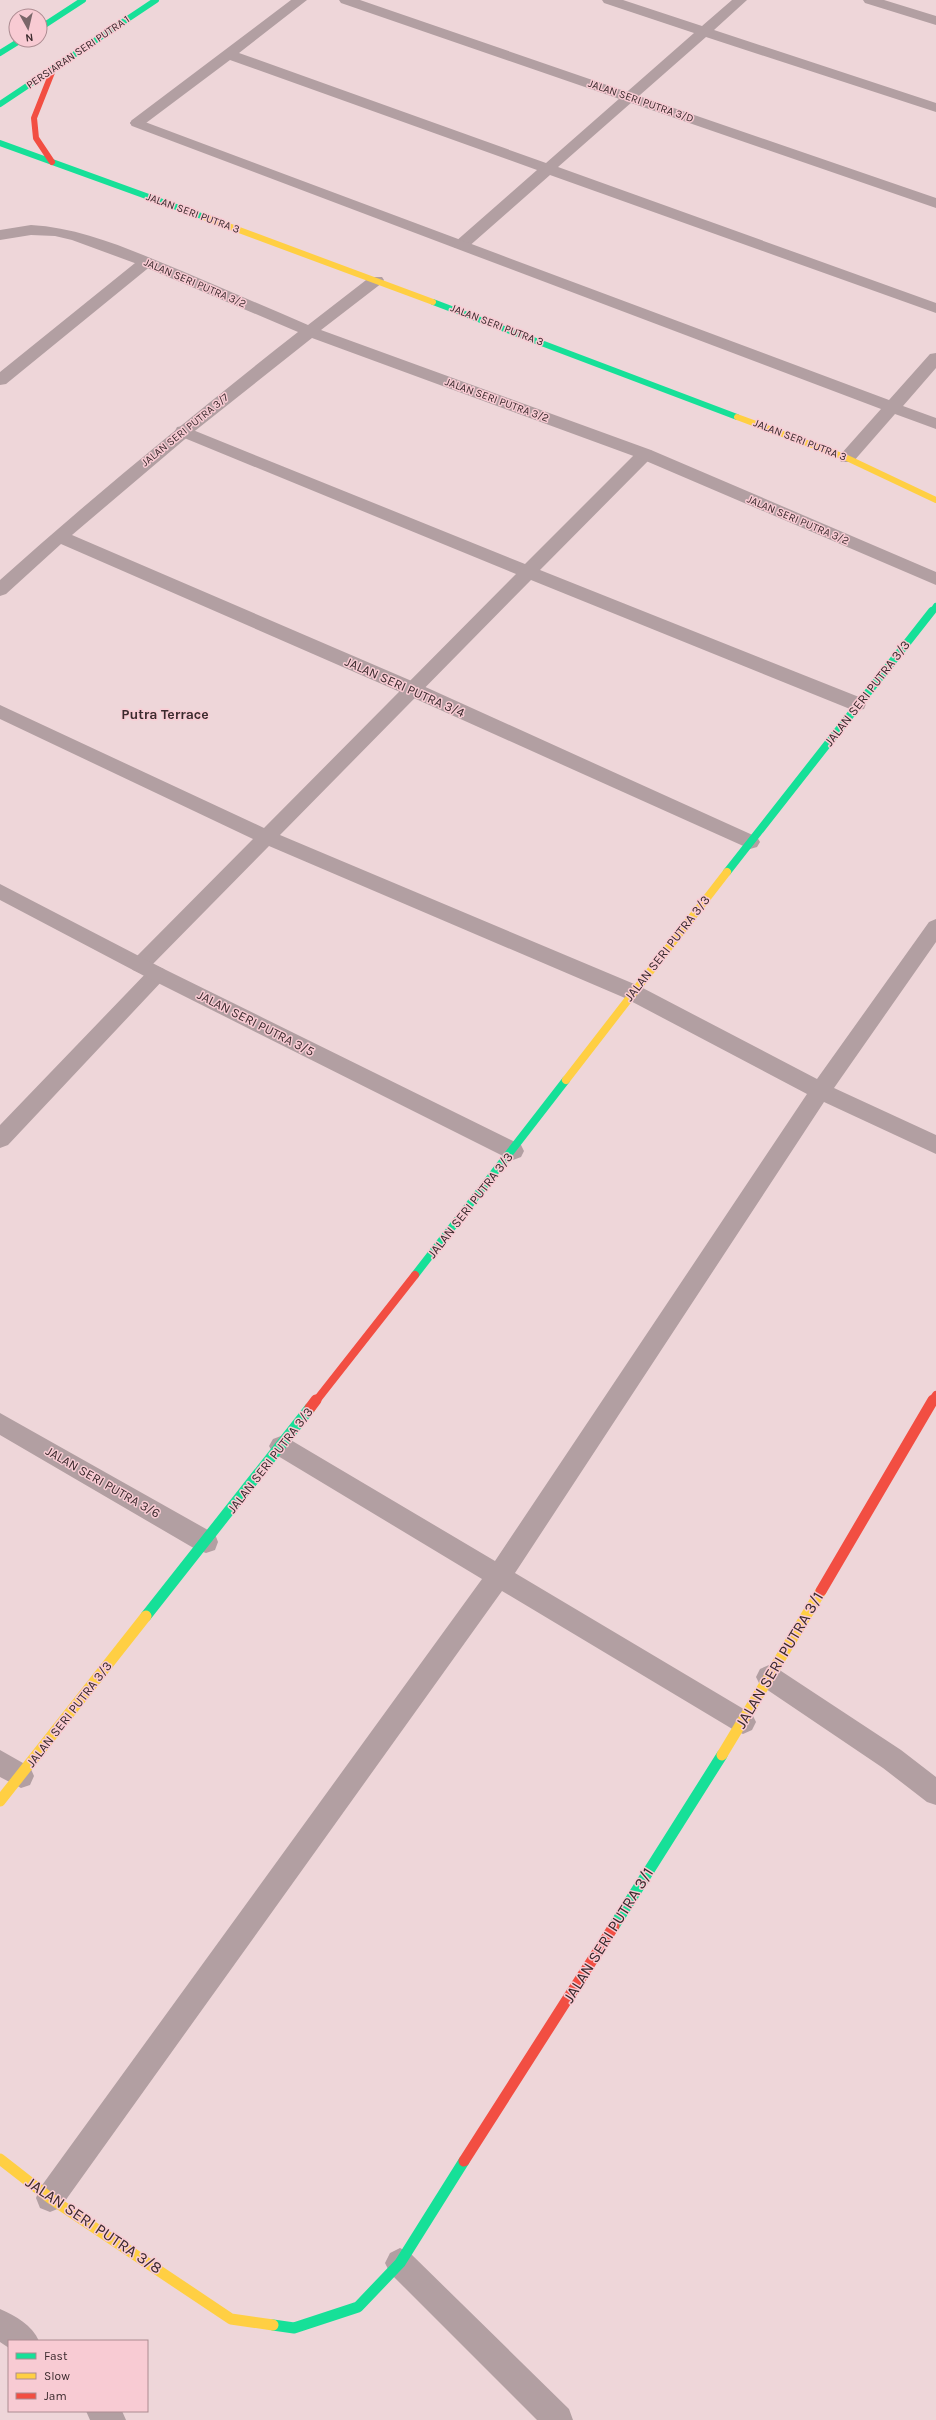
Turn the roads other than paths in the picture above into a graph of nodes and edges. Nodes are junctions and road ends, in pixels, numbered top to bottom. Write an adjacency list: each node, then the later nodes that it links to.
1 (83, 0): 9 (street)
2 (156, 0): 12 (street, PERSIARAN SERI PUTRA 1)
3 (300, 0): 11 (street)
4 (346, 0): 13 (street, JALAN SERI PUTRA 3/D)
5 (609, 0): 10 (street)
6 (740, 0): 10 (street)
7 (870, 0): 8 (street)
8 (936, 21)
9 (48, 23)
10 (704, 31): 13 (street); 15 (street)
11 (228, 54): 20 (street); 23 (street)
12 (53, 70): 14 (street, PERSIARAN SERI PUTRA 1); 19 (street)
13 (629, 97): 20 (street); 21 (street, JALAN SERI PUTRA 3/D)
14 (0, 104)
15 (936, 108)
16 (0, 143): 17 (street, JALAN SERI PUTRA 3)
17 (38, 157): 18 (street); 19 (street, JALAN SERI PUTRA 3)
18 (15, 158)
19 (52, 162): 25 (street, JALAN SERI PUTRA 3)
20 (548, 168): 23 (street); 26 (street)
21 (936, 203)
22 (0, 235): 24 (street, JALAN SERI PUTRA 3/2)
23 (461, 245): 30 (street)
24 (146, 262): 27 (street, JALAN SERI PUTRA 3/2); 29 (street)
25 (376, 280): 27 (street, JALAN SERI PUTRA 3/7); 34 (street, JALAN SERI PUTRA 3)
26 (936, 308)
27 (309, 331): 32 (street, JALAN SERI PUTRA 3/7); 33 (street, JALAN SERI PUTRA 3/2)
28 (936, 358): 30 (street)
29 (0, 380)
30 (892, 407): 31 (street); 34 (street)
31 (936, 424)
32 (183, 431): 36 (street, JALAN SERI PUTRA 3/7); 37 (street)
33 (645, 454): 37 (street); 38 (street, JALAN SERI PUTRA 3/2)
34 (847, 458): 35 (street, JALAN SERI PUTRA 3)
35 (936, 500)
36 (58, 536): 39 (street, JALAN SERI PUTRA 3/7); 41 (street, JALAN SERI PUTRA 3/4)
37 (530, 573): 41 (street); 42 (street)
38 (936, 579)
39 (0, 590)
40 (936, 606): 42 (street, JALAN SERI PUTRA 3/3)
41 (414, 690): 44 (street); 45 (street, JALAN SERI PUTRA 3/4)
42 (857, 704): 45 (street, JALAN SERI PUTRA 3/3)
43 (0, 711): 44 (street)
44 (268, 838): 48 (street); 49 (street)
45 (750, 842): 49 (street, JALAN SERI PUTRA 3/3)
46 (0, 891): 48 (street, JALAN SERI PUTRA 3/5)
47 (936, 927): 50 (street)
48 (149, 970): 51 (street); 53 (street, JALAN SERI PUTRA 3/5)
49 (632, 992): 50 (street); 53 (street, JALAN SERI PUTRA 3/3)
50 (820, 1091): 52 (street); 58 (street)
51 (0, 1139)
52 (936, 1145)
53 (513, 1151): 56 (street, JALAN SERI PUTRA 3/3)
54 (936, 1395): 59 (street, JALAN SERI PUTRA 3/1)
55 (0, 1423): 57 (street, JALAN SERI PUTRA 3/6)
56 (281, 1446): 57 (street, JALAN SERI PUTRA 3/3); 58 (street)
57 (206, 1542): 62 (street, JALAN SERI PUTRA 3/3)
58 (499, 1576): 60 (street); 66 (street)
59 (769, 1677): 60 (street, JALAN SERI PUTRA 3/1); 63 (street)
60 (743, 1722): 67 (street, JALAN SERI PUTRA 3/1)
61 (0, 1762): 62 (street)
62 (21, 1776): 64 (street, JALAN SERI PUTRA 3/3)
63 (936, 1793)
64 (0, 1801)
65 (0, 2159): 66 (street, JALAN SERI PUTRA 3/8)
66 (50, 2198): 68 (street, JALAN SERI PUTRA 3/8)
67 (400, 2264): 68 (street, JALAN SERI PUTRA 3/1); 73 (street)
68 (188, 2290)
69 (0, 2324): 70 (street)
70 (23, 2340)
71 (103, 2412): 72 (street)
72 (112, 2420)
73 (558, 2420)

